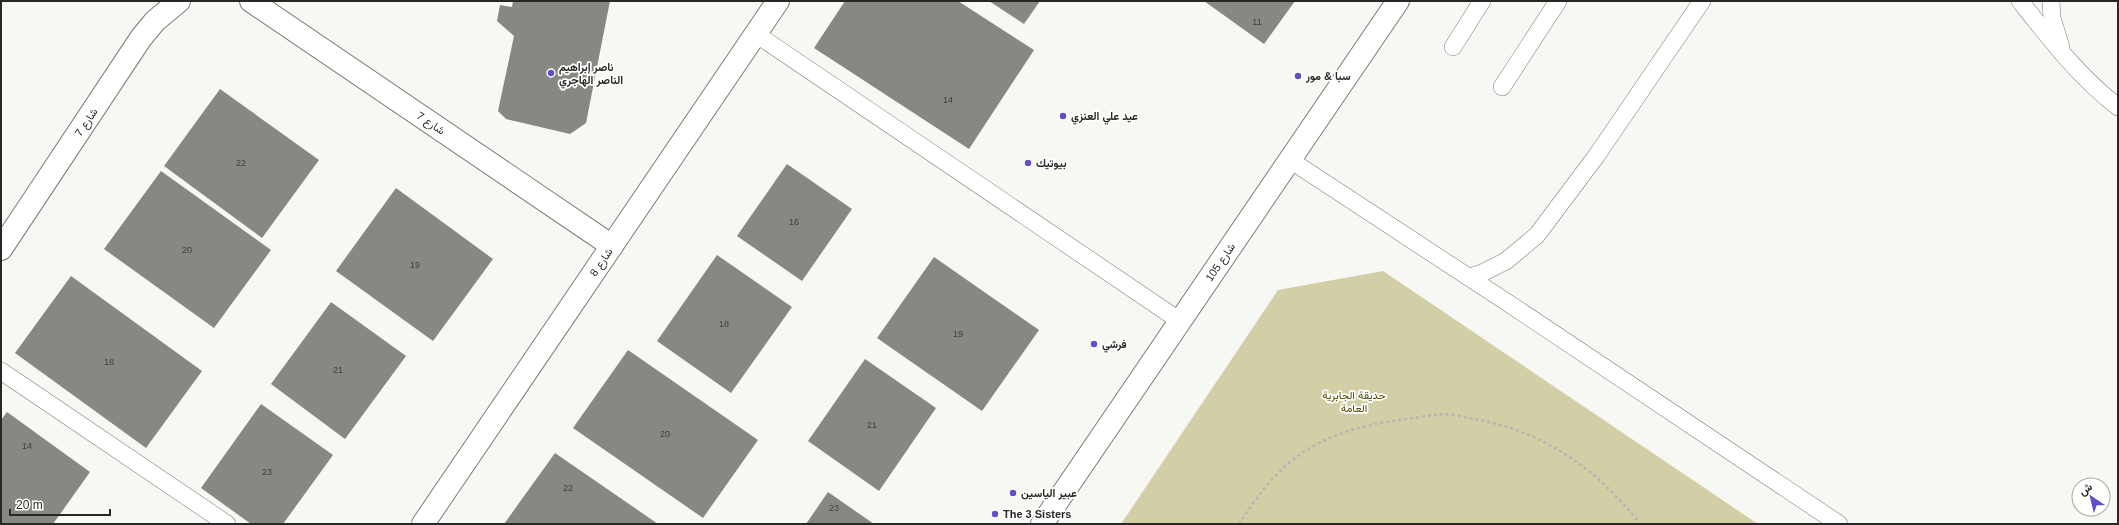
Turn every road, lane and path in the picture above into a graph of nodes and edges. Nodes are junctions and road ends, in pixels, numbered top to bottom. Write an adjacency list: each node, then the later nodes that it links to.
1 (179, 1): 17 (street, شارع 7)
2 (251, 1): 16 (street, شارع 7)
3 (778, 1): 10 (street, شارع 8)
4 (1398, 1): 15 (street, شارع 105)
5 (1482, 1): 11 (lane)
6 (1558, 1): 13 (lane)
7 (1702, 1): 18 (lane)
8 (2020, 1): 12 (lane)
9 (2051, 1): 12 (lane)
10 (756, 34): 16 (street, شارع 8); 19 (lane)
11 (1453, 47)
12 (2065, 58): 14 (lane)
13 (1502, 88)
14 (2117, 105)
15 (1290, 160): 18 (lane); 19 (street, شارع 105)
16 (612, 246): 22 (street, شارع 8)
17 (1, 249)
18 (1469, 277): 26 (lane)
19 (1180, 321): 23 (street, شارع 105)
20 (1, 371): 21 (lane)
21 (227, 524)
22 (423, 524)
23 (1042, 524)
24 (1238, 524): 25 (path)
25 (1640, 524)
26 (1839, 524)

